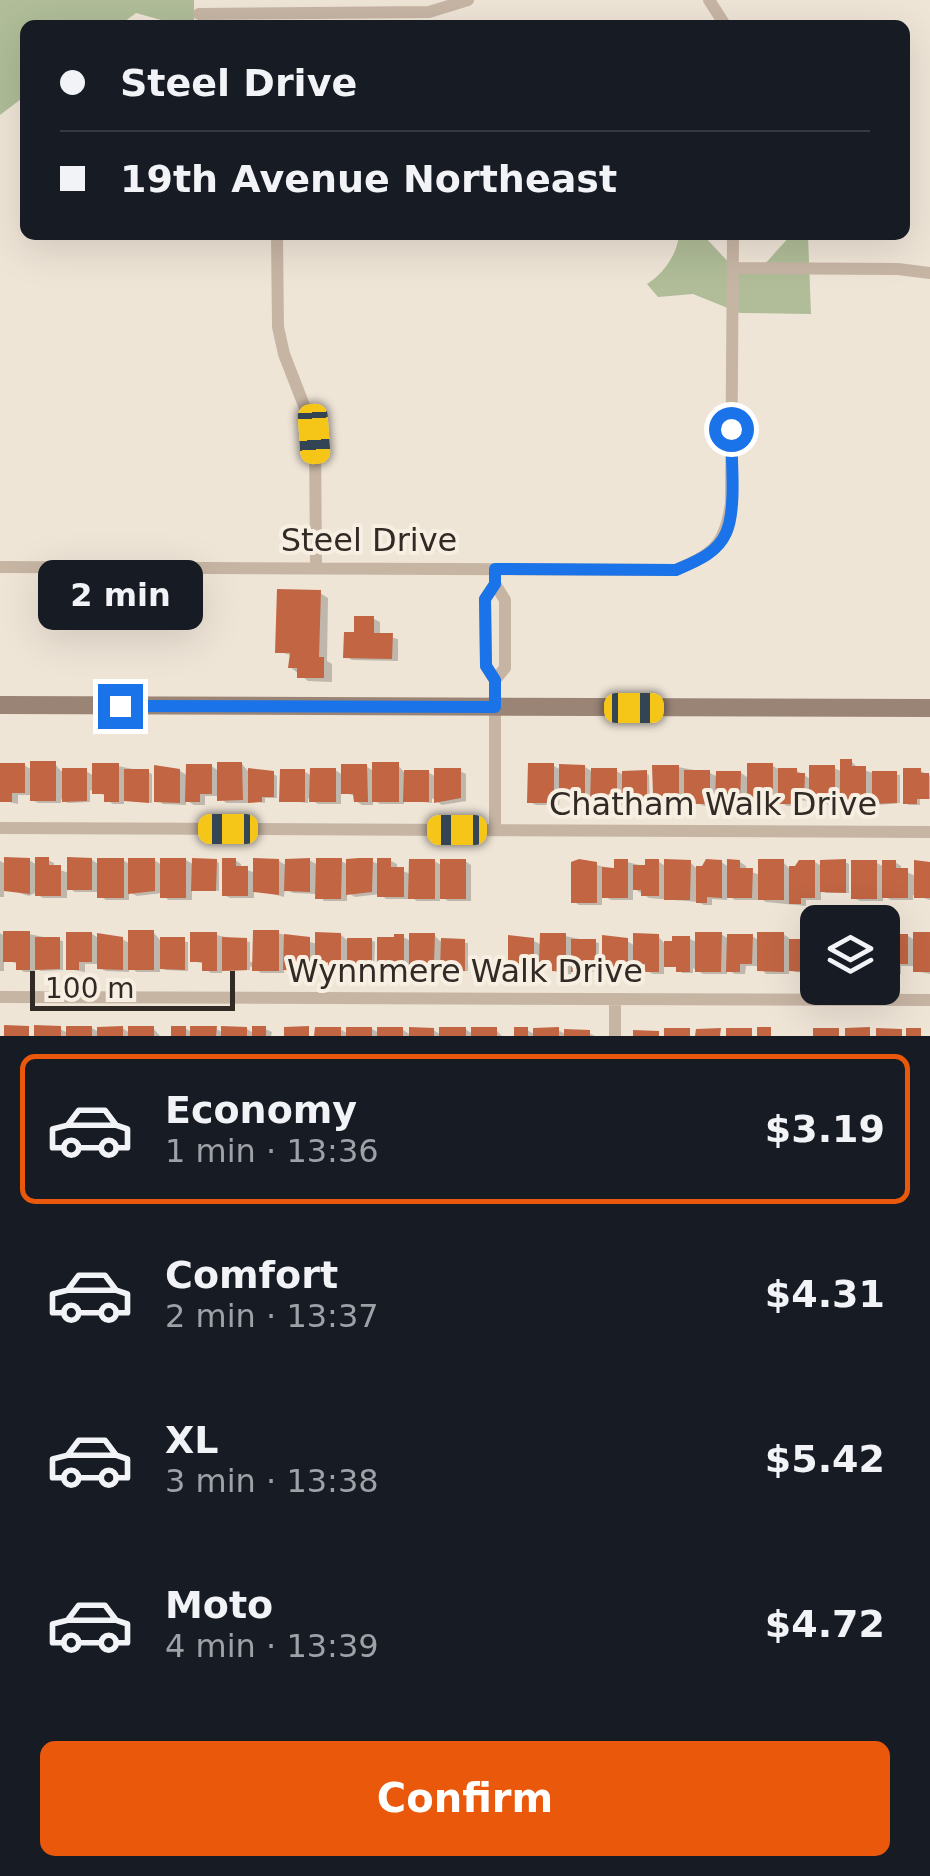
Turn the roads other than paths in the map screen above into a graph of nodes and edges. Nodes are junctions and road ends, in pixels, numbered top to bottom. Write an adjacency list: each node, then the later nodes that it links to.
1 (468, 0): 3 (street)
2 (200, 14): 3 (street)
3 (279, 20)
4 (276, 240): 9 (street)
5 (733, 240): 6 (street, Steel Drive)
6 (733, 268): 7 (street); 10 (street, Steel Drive)
7 (930, 272)
8 (0, 566): 9 (street, Steel Drive)
9 (316, 567): 10 (street, Steel Drive)
10 (495, 569): 12 (street)
11 (0, 704): 12 (street)
12 (495, 707): 13 (street); 15 (street)
13 (930, 708)
14 (0, 828): 15 (street, Chatham Walk Drive)
15 (495, 830): 16 (street, Chatham Walk Drive)
16 (930, 832)
17 (0, 997): 18 (street, Wynnmere Walk Drive)
18 (615, 1000): 19 (street, Wynnmere Walk Drive); 20 (street)
19 (930, 1000)
20 (615, 1036)

